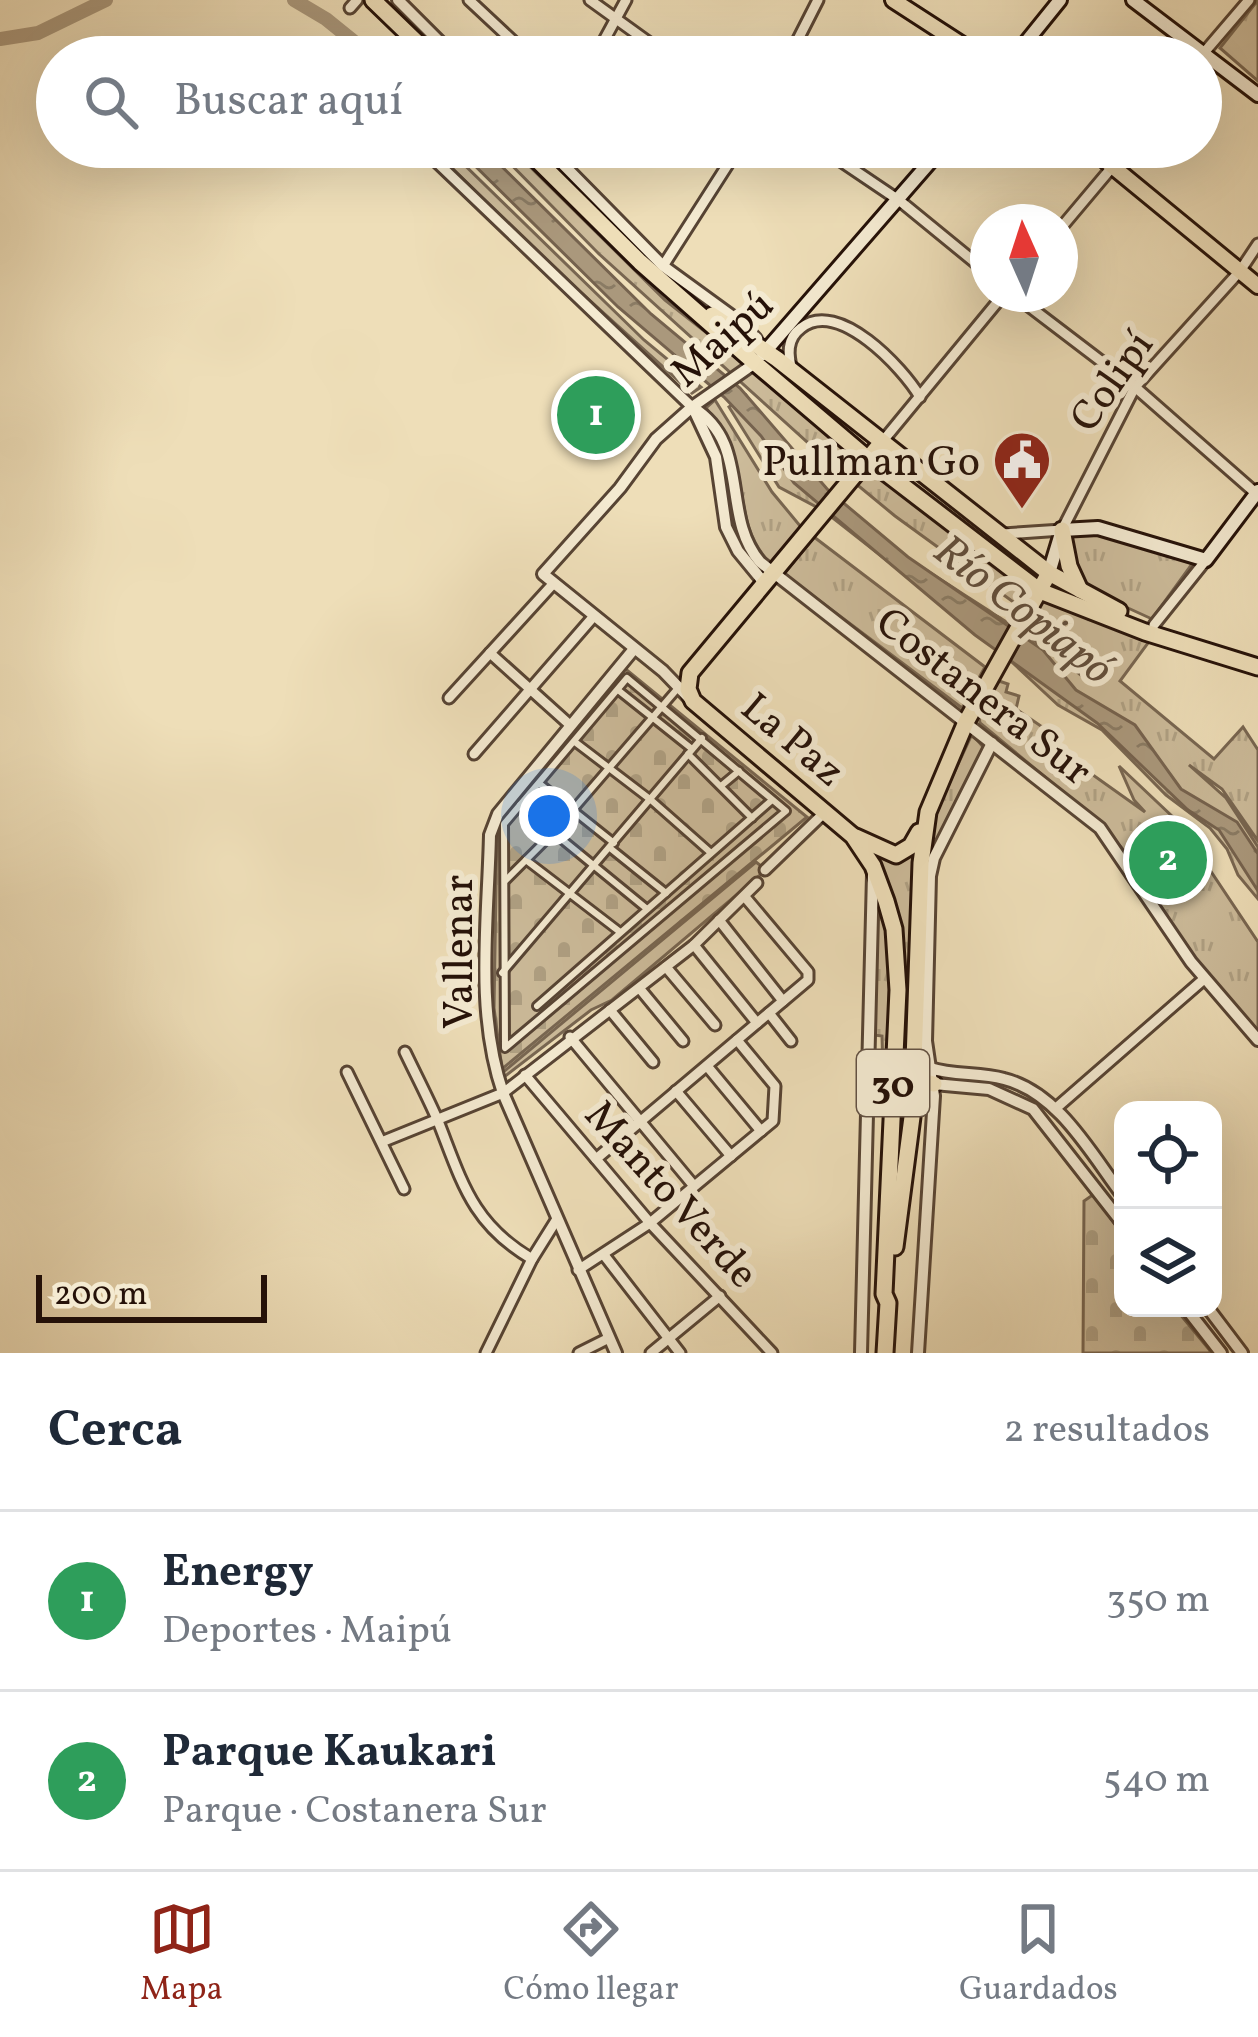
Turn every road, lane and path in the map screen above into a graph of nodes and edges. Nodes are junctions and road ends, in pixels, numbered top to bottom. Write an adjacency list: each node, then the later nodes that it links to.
1 (373, 0): 12 (highway)
2 (398, 0): 13 (street)
3 (470, 0): 14 (street)
4 (590, 0): 11 (street)
5 (626, 0): 11 (street)
6 (818, 0): 17 (street)
7 (893, 0): 18 (main road)
8 (1060, 0): 19 (main road)
9 (1133, 0): 20 (main road)
10 (1249, 0): 21 (street)
11 (615, 21): 15 (street); 16 (street)
12 (410, 36)
13 (434, 36)
14 (508, 36)
15 (607, 36)
16 (638, 36)
17 (800, 36)
18 (949, 36)
19 (1032, 36)
20 (1178, 36)
21 (1218, 36)
22 (1222, 69): 23 (main road)
23 (1258, 95)
24 (443, 168): 45 (street, Costanera Sur)
25 (545, 168): 41 (highway)
26 (567, 168): 36 (street)
27 (726, 168): 36 (street)
28 (851, 168): 32 (street)
29 (926, 168): 32 (main road, Maipú)
30 (1112, 168): 33 (street)
31 (1114, 168): 37 (main road)
32 (900, 201): 35 (street); 41 (main road, Maipú)
33 (1078, 208)
34 (1258, 244): 37 (street, Colipí)
35 (970, 258)
36 (663, 266): 41 (street)
37 (1240, 271): 38 (main road); 43 (street, Colipí)
38 (1258, 286)
39 (994, 312): 44 (street)
40 (1033, 312): 43 (street)
41 (760, 357): 42 (highway); 45 (street, Maipú); 47 (highway)
42 (792, 371): 44 (street); 46 (highway)
43 (1135, 387): 48 (street); 49 (street, Colipí)
44 (920, 398): 46 (street)
45 (694, 406): 53 (street, Maipú); 54 (street, Costanera Sur)
46 (882, 442): 47 (highway); 50 (highway)
47 (868, 459): 54 (highway); 55 (highway)
48 (1257, 493): 51 (main road)
49 (1062, 530): 50 (street); 51 (main road); 52 (main road, Colipí); 56 (highway)
50 (996, 533): 52 (highway)
51 (1206, 560): 58 (street)
52 (1049, 573): 55 (highway, 30); 56 (highway)
53 (548, 579): 57 (street, La Paz); 60 (street, Maipú)
54 (768, 582): 64 (highway); 72 (street, Costanera Sur)
55 (1040, 591): 61 (highway); 72 (highway, 30)
56 (1081, 593): 58 (highway)
57 (594, 616): 59 (street, La Paz); 66 (street)
58 (1154, 625): 61 (highway)
59 (634, 649): 63 (street, La Paz); 73 (street, Vallenar)
60 (490, 652): 66 (street); 68 (street, Maipú)
61 (1215, 652): 62 (highway)
62 (1258, 668)
63 (663, 671): 64 (street, La Paz); 65 (street, La Paz)
64 (690, 673): 69 (highway)
65 (678, 688): 69 (street, La Paz); 70 (street)
66 (530, 689): 73 (street); 78 (street)
67 (618, 690): 70 (street); 71 (street); 75 (street)
68 (449, 698)
69 (693, 701): 87 (highway, La Paz / 30)
70 (663, 707): 71 (street); 74 (street)
71 (653, 718): 77 (street); 79 (street)
72 (966, 722): 76 (street, Costanera Sur); 88 (highway, 30)
73 (570, 725): 134 (street, Vallenar)
74 (701, 738): 77 (street); 80 (street)
75 (574, 742): 79 (street); 81 (street)
76 (992, 743): 110 (street, Costanera Sur); 111 (street)
77 (690, 751): 82 (street); 83 (street)
78 (474, 754)
79 (610, 769): 83 (street); 86 (street)
80 (739, 771): 82 (street); 84 (street)
81 (540, 784): 85 (street); 86 (street)
82 (721, 786): 89 (street)
83 (650, 800): 92 (street); 93 (street)
84 (772, 800): 89 (street); 109 (street)
85 (520, 806): 90 (street); 99 (street)
86 (573, 810): 90 (street); 92 (street)
87 (826, 811): 91 (highway, La Paz / 30); 97 (street)
88 (928, 812): 91 (highway); 105 (highway, 30)
89 (752, 818): 93 (street)
90 (554, 833): 94 (street); 95 (street)
91 (853, 836): 96 (highway, La Paz / 30)
92 (612, 845): 95 (street); 100 (street)
93 (711, 854): 100 (street)
94 (526, 860): 99 (street); 101 (street)
95 (594, 865): 101 (street); 103 (street)
96 (872, 866): 118 (highway, 30); 165 (street)
97 (765, 870)
98 (757, 883): 102 (street)
99 (502, 884): 109 (street)
100 (666, 892): 103 (street)
101 (570, 895): 106 (street); 109 (street)
102 (745, 897): 104 (street); 113 (street)
103 (647, 909): 106 (street)
104 (719, 920): 107 (street); 113 (street)
105 (918, 930): 111 (highway); 132 (highway, 30)
106 (620, 932): 114 (street)
107 (694, 945): 108 (street); 117 (street)
108 (666, 967): 112 (street); 119 (street)
109 (502, 974)
110 (1204, 979): 122 (street, Costanera Sur); 135 (street)
111 (926, 981): 130 (street)
112 (640, 988): 115 (street); 123 (street)
113 (783, 1001): 116 (street)
114 (536, 1006)
115 (610, 1010): 120 (street); 126 (street)
116 (769, 1013): 117 (street); 124 (street)
117 (757, 1023): 121 (street)
118 (896, 1024): 132 (highway); 154 (highway, 30)
119 (715, 1025)
120 (570, 1037): 129 (street); 137 (street)
121 (737, 1040): 127 (street); 138 (street)
122 (1258, 1040)
123 (683, 1041)
124 (791, 1041)
125 (405, 1052): 136 (street)
126 (653, 1062)
127 (707, 1066): 133 (street); 138 (street)
128 (346, 1072): 139 (street)
129 (525, 1075): 134 (street); 141 (street, Manto Verde)
130 (932, 1076): 131 (street); 132 (highway); 167 (street)
131 (969, 1080): 135 (street); 146 (street)
132 (914, 1081): 154 (highway, 30)
133 (676, 1091): 137 (street); 140 (street)
134 (502, 1093): 136 (street); 148 (street, Vallenar)
135 (1055, 1109): 143 (street)
136 (437, 1119): 139 (street); 151 (street)
137 (640, 1122): 141 (street); 142 (street)
138 (761, 1131): 140 (street)
139 (384, 1141): 144 (street)
140 (731, 1156): 142 (street)
141 (596, 1159): 149 (street, Manto Verde)
142 (694, 1186): 149 (street)
143 (1114, 1186)
144 (404, 1189)
145 (1114, 1200): 146 (street)
146 (1107, 1202): 147 (street)
147 (1114, 1212)
148 (557, 1220): 151 (street); 152 (street, Vallenar)
149 (650, 1223): 150 (street); 153 (street, Manto Verde)
150 (604, 1255): 152 (street); 158 (street)
151 (532, 1259): 159 (street)
152 (578, 1270): 157 (street, Vallenar)
153 (719, 1296): 158 (street); 164 (street, Manto Verde)
154 (887, 1303): 166 (highway, 30)
155 (1193, 1317): 168 (street)
156 (1215, 1317): 169 (street)
157 (609, 1338): 160 (street); 161 (street, Vallenar)
158 (670, 1341): 162 (street); 163 (street)
159 (486, 1353)
160 (579, 1353)
161 (616, 1353)
162 (651, 1353)
163 (680, 1353)
164 (772, 1353)
165 (861, 1353)
166 (885, 1353)
167 (918, 1353)
168 (1221, 1353)
169 (1242, 1353)

